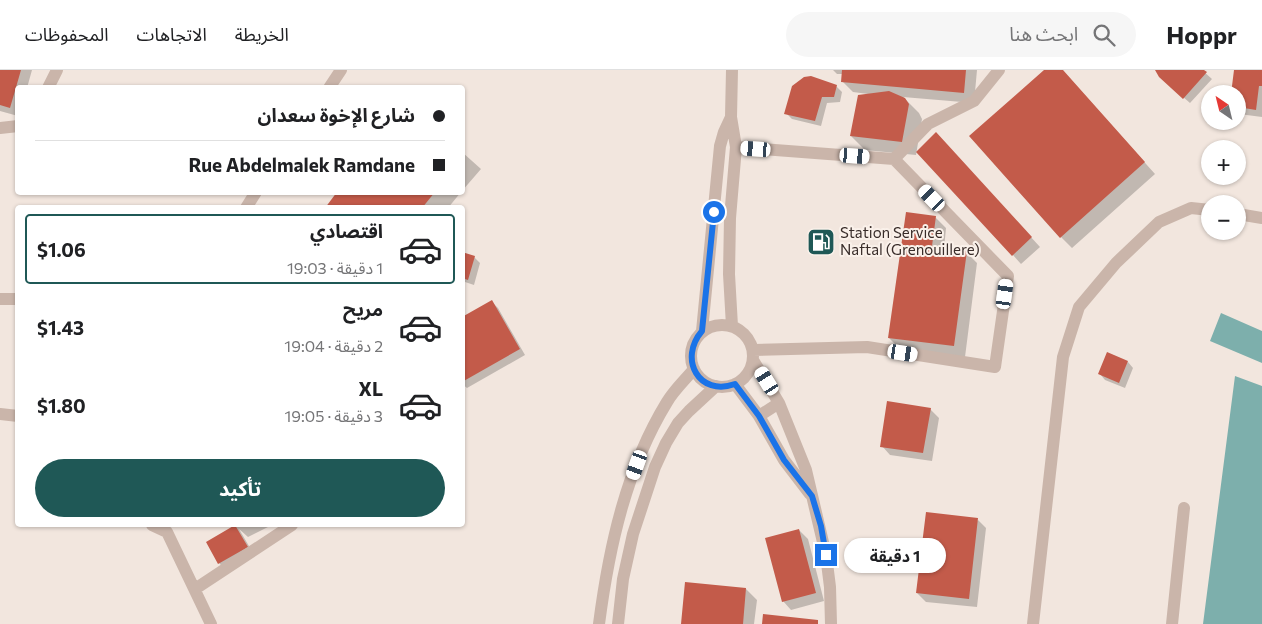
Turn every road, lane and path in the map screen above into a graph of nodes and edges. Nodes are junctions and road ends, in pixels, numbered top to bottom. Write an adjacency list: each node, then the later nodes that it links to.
1 (57, 70): 5 (street)
2 (341, 70): 6 (street)
3 (732, 70): 7 (street)
4 (999, 70): 11 (street)
5 (50, 85)
6 (331, 85)
7 (731, 117): 10 (street); 18 (street)
8 (15, 126): 9 (street)
9 (0, 128)
10 (736, 147): 11 (street); 17 (street)
11 (894, 159): 19 (street)
12 (1201, 209): 36 (street)
13 (1246, 215): 14 (street)
14 (1262, 218)
15 (0, 299): 16 (street)
16 (15, 299)
17 (732, 326): 18 (street); 19 (street)
18 (702, 331): 20 (street)
19 (753, 355): 21 (street); 23 (street)
20 (694, 369): 22 (street); 33 (street)
21 (735, 384): 22 (street); 26 (street)
22 (716, 386): 34 (street)
23 (779, 403): 26 (street); 27 (street)
24 (0, 414): 25 (street)
25 (15, 416)
26 (759, 416): 27 (street)
27 (812, 496): 35 (street)
28 (1184, 508): 37 (street)
29 (289, 527): 31 (street)
30 (165, 528): 31 (street)
31 (195, 590): 32 (street)
32 (211, 624)
33 (599, 624)
34 (618, 624)
35 (831, 624)
36 (1033, 624)
37 (1172, 624)

